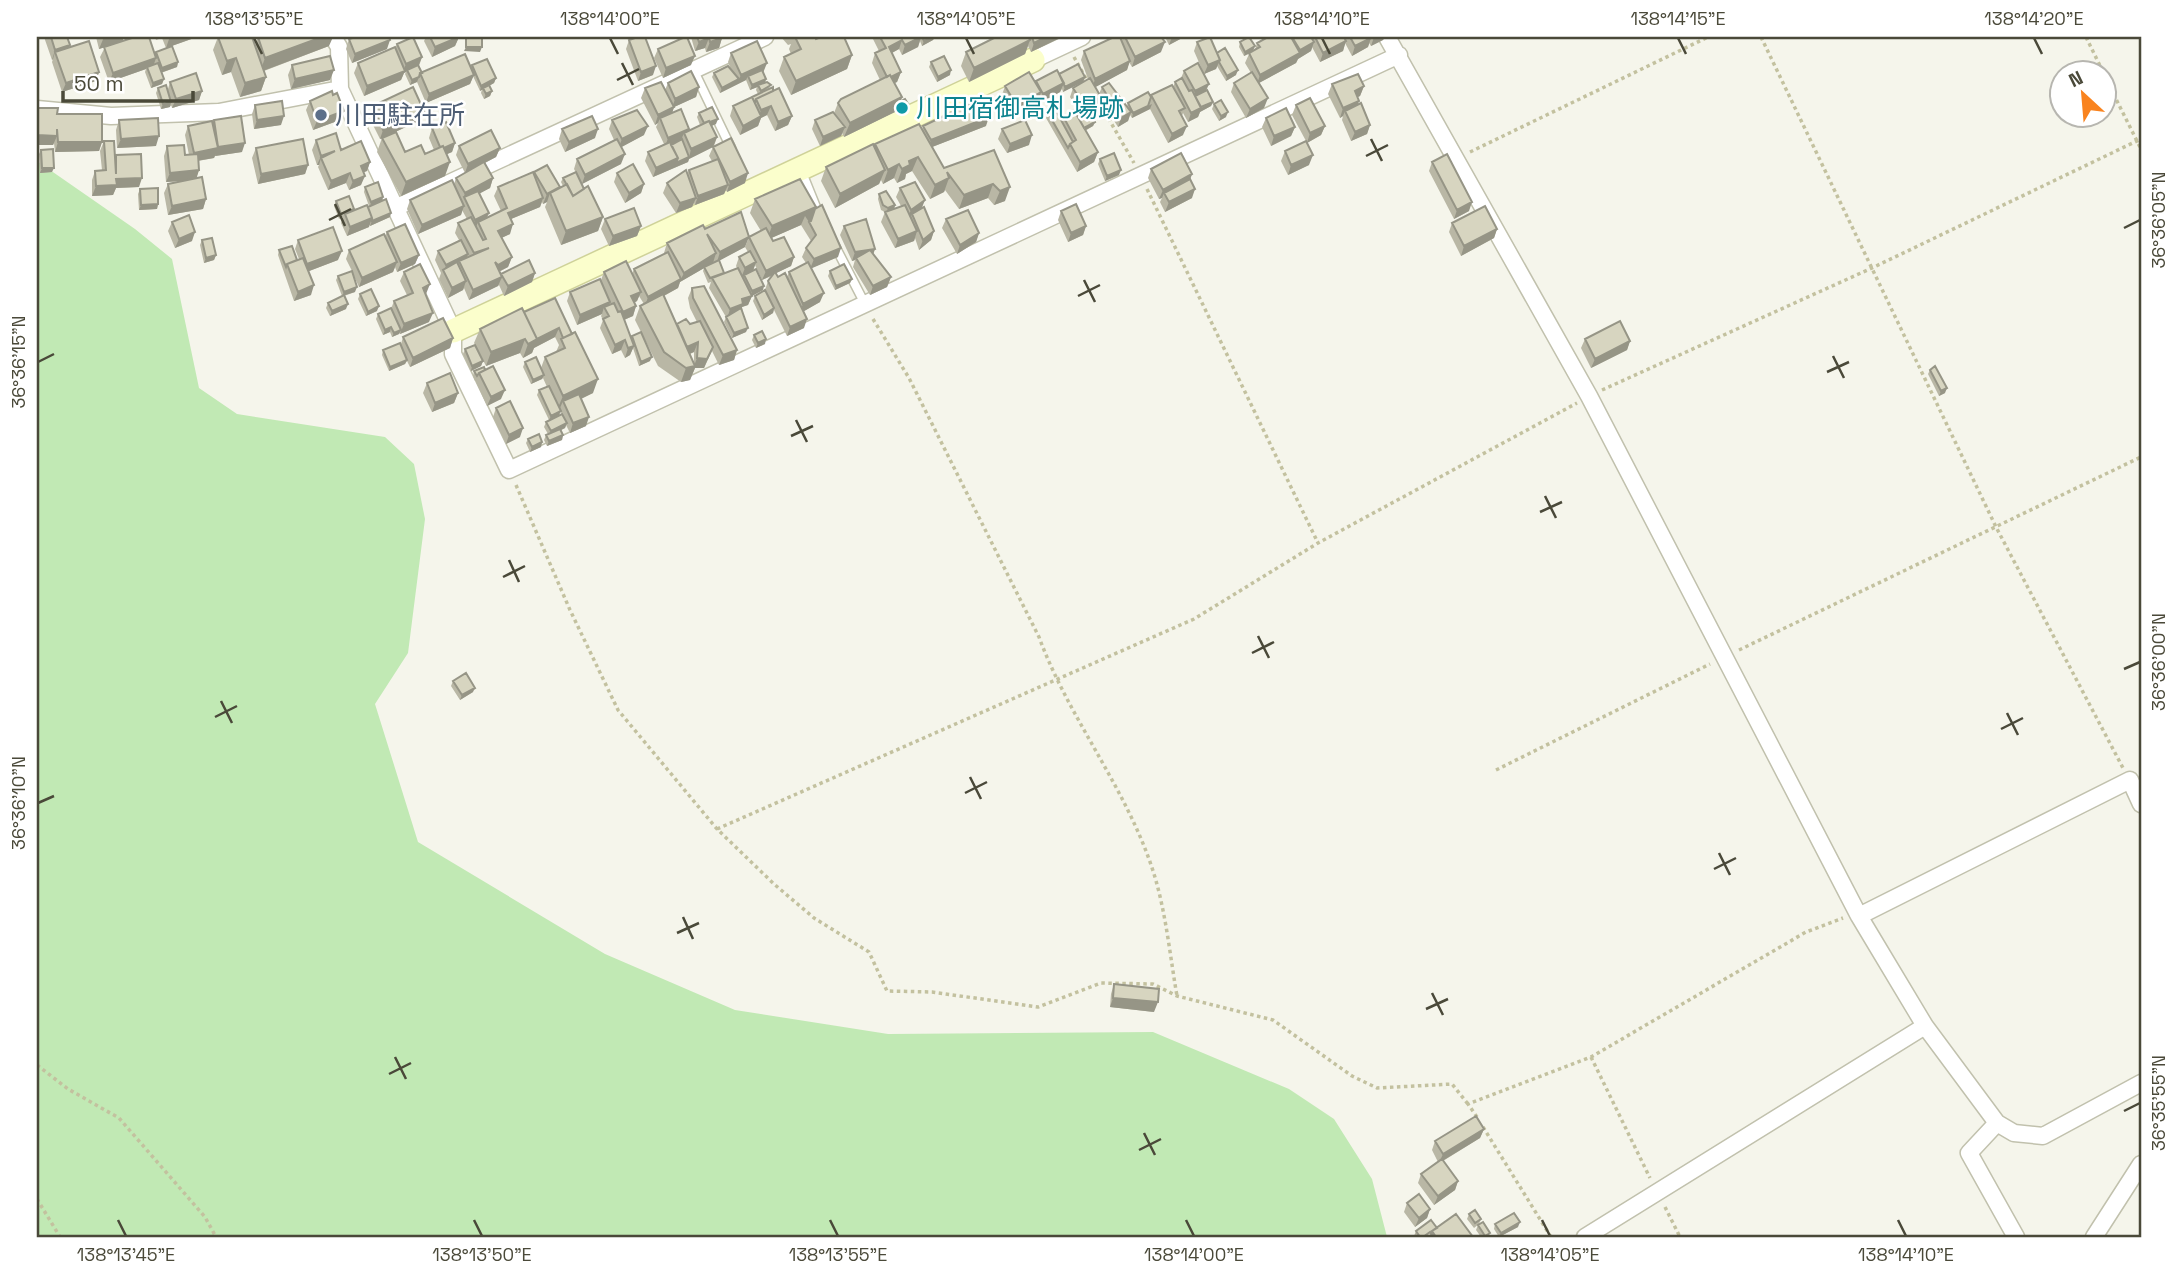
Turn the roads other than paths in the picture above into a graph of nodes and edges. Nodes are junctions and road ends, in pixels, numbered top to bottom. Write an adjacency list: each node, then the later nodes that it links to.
1 (723, 37): 6 (street)
2 (765, 37): 6 (street)
3 (1082, 37): 7 (street)
4 (1387, 37): 8 (street)
5 (340, 43): 10 (street)
6 (726, 54): 9 (street)
7 (1030, 54): 13 (street)
8 (1399, 55): 17 (street); 20 (street)
9 (693, 69): 12 (lane); 14 (street)
10 (340, 89): 11 (street); 14 (street)
11 (37, 109)
12 (734, 155)
13 (801, 169): 15 (lane); 18 (street)
14 (395, 208): 18 (street)
15 (824, 225)
16 (830, 236): 17 (lane)
17 (864, 304): 18 (street)
18 (453, 331)
19 (2141, 804): 20 (street)
20 (1859, 916): 21 (street)
21 (1925, 1027): 23 (street); 25 (street)
22 (2141, 1083): 23 (street)
23 (1997, 1123): 26 (street)
24 (2141, 1164): 27 (street)
25 (1585, 1237)
26 (2016, 1237)
27 (2094, 1237)

